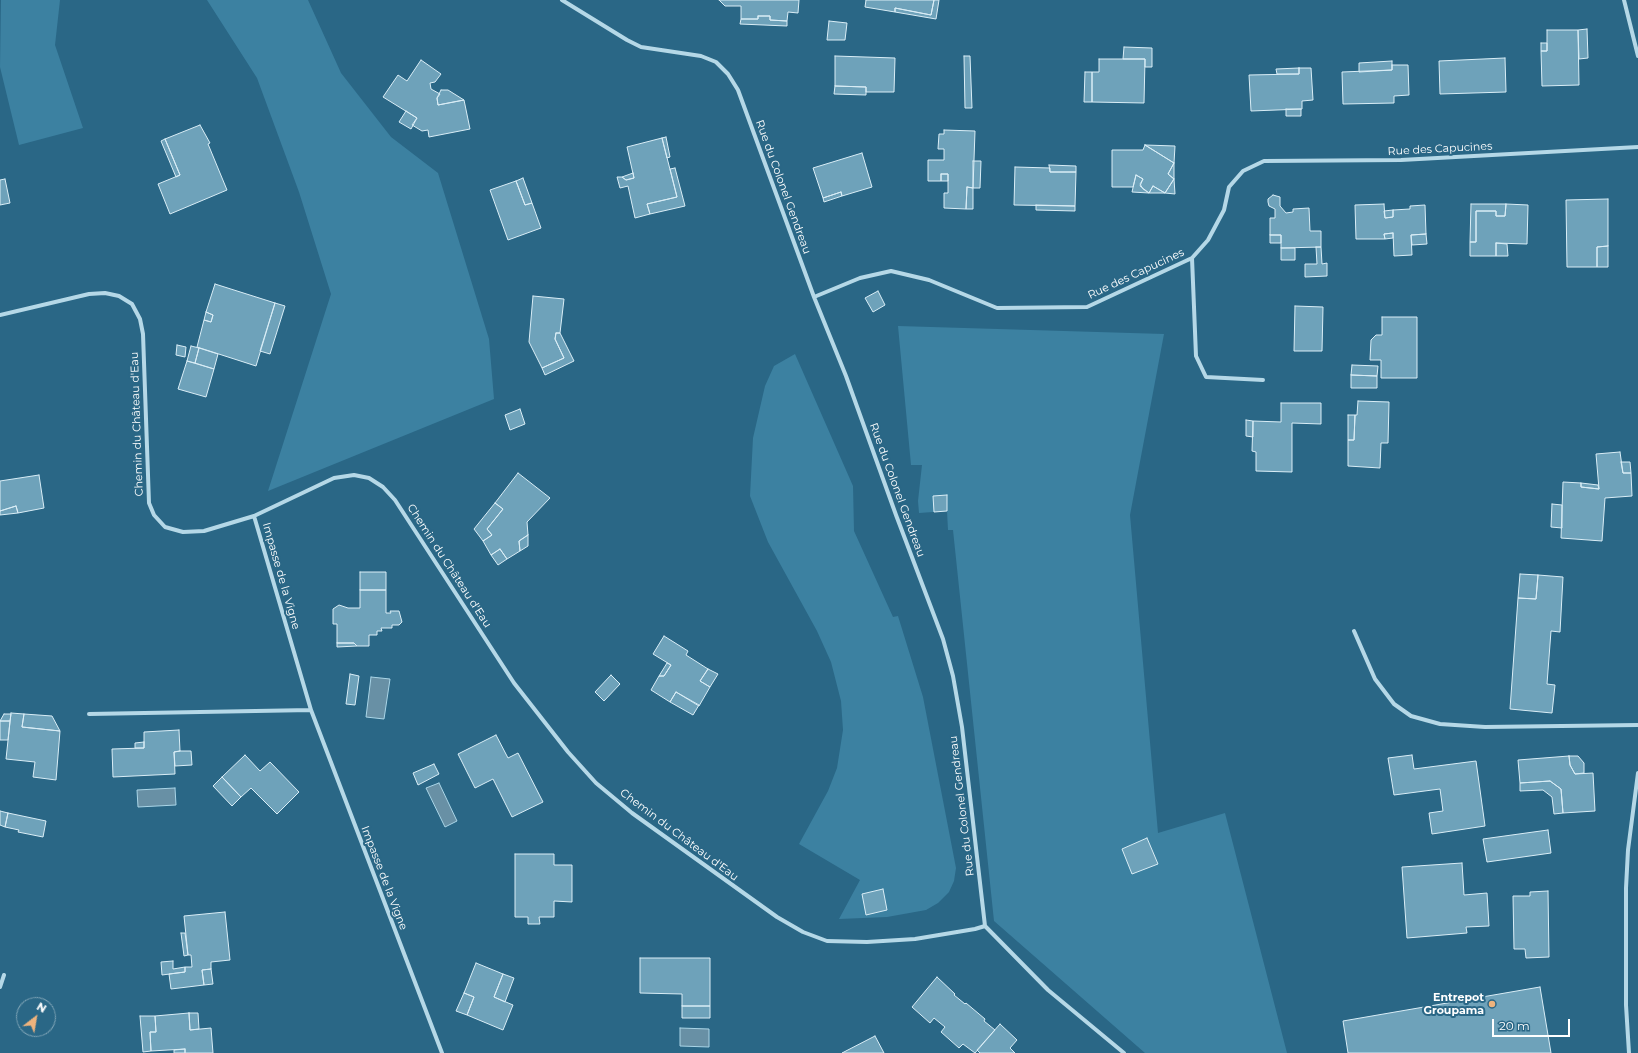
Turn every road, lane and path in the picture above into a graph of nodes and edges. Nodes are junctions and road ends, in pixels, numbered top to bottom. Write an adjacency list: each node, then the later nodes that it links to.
1 (562, 0): 6 (street, Rue du Colonel Gendreau)
2 (1624, 0): 3 (street)
3 (1638, 56)
4 (1638, 147): 5 (street, Rue des Capucines)
5 (1192, 258): 6 (street, Rue des Capucines); 8 (street)
6 (814, 297): 15 (street, Rue du Colonel Gendreau)
7 (0, 315): 9 (street, Chemin du Château d'Eau)
8 (1263, 380)
9 (254, 516): 11 (street, Impasse de la Vigne); 15 (street, Chemin du Château d'Eau)
10 (1354, 631): 13 (street)
11 (311, 710): 12 (street); 18 (street, Impasse de la Vigne)
12 (89, 714)
13 (1638, 725)
14 (1638, 773): 20 (street)
15 (985, 926): 19 (street)
16 (4, 975): 17 (street)
17 (0, 987)
18 (442, 1053)
19 (1124, 1053)
20 (1630, 1053)

